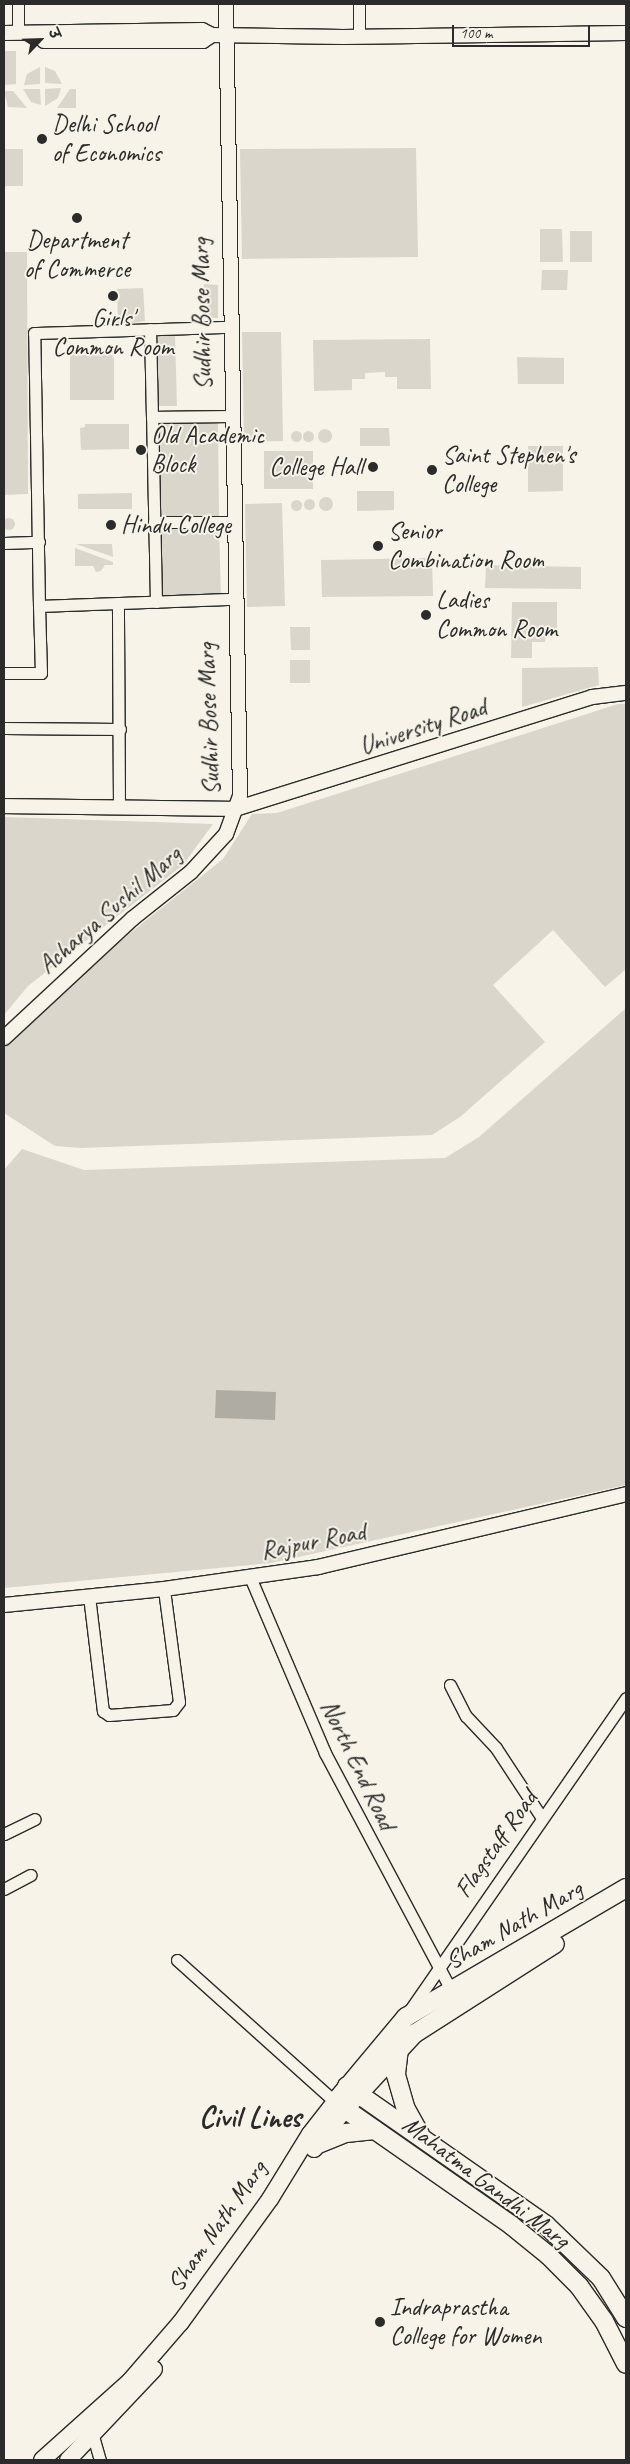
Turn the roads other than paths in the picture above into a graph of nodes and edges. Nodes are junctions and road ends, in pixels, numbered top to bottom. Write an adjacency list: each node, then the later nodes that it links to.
1 (18, 4): 4 (street)
2 (226, 4): 8 (street, Sudhir Bose Marg)
3 (359, 4): 7 (street)
4 (18, 32): 5 (street); 8 (street)
5 (4, 33)
6 (626, 33): 7 (street)
7 (359, 37): 8 (street)
8 (221, 39): 9 (street); 10 (street, Sudhir Bose Marg); 28 (street, Sudhir Bose Marg)
9 (4, 42)
10 (221, 327): 11 (street); 12 (street, Sudhir Bose Marg)
11 (150, 329): 13 (street); 16 (street)
12 (226, 416): 13 (street); 15 (street, Sudhir Bose Marg)
13 (152, 417): 14 (street)
14 (154, 522): 15 (street); 19 (street)
15 (228, 522): 18 (street, Sudhir Bose Marg)
16 (39, 542): 17 (street); 21 (street)
17 (4, 543)
18 (228, 599): 19 (street); 28 (street, Sudhir Bose Marg)
19 (156, 602): 20 (street)
20 (118, 603): 21 (street); 25 (street)
21 (39, 606): 22 (street)
22 (4, 673)
23 (626, 693): 28 (street, University Road)
24 (4, 728): 25 (street)
25 (120, 729): 27 (street)
26 (4, 806): 27 (street, University Road)
27 (119, 807): 28 (street, University Road)
28 (235, 809): 29 (street, Acharya Sushil Marg)
29 (4, 1038)
30 (623, 1497): 31 (street, Rajpur Road)
31 (250, 1577): 32 (street, Rajpur Road); 45 (street, North End Road)
32 (164, 1589): 33 (street, Rajpur Road); 33 (street)
33 (89, 1596): 34 (street, Rajpur Road)
34 (4, 1605)
35 (450, 1685): 37 (street)
36 (626, 1698): 37 (street, Flagstaff Road)
37 (542, 1818): 45 (street, Flagstaff Road)
38 (35, 1819): 39 (street)
39 (4, 1834)
40 (30, 1875): 42 (street)
41 (626, 1888): 46 (main road, Sham Nath Marg)
42 (4, 1889)
43 (626, 1900): 48 (main road, Sham Nath Marg)
44 (177, 1960): 50 (street)
45 (437, 1967): 46 (street, North End Road); 47 (street, Flagstaff Road)
46 (451, 1990): 47 (main road, Sham Nath Marg)
47 (406, 2017): 49 (main road, Sham Nath Marg)
48 (399, 2049): 49 (main road, Sham Nath Marg); 52 (main road)
49 (353, 2090): 50 (main road, Sham Nath Marg); 52 (main road, Mahatma Gandhi Marg)
50 (340, 2106): 51 (main road, Mahatma Gandhi Marg); 53 (main road, Sham Nath Marg); 57 (main road, Sham Nath Marg)
51 (375, 2130): 53 (main road); 55 (main road, Mahatma Gandhi Marg)
52 (421, 2137): 54 (main road, Mahatma Gandhi Marg)
53 (316, 2145): 56 (main road, Sham Nath Marg)
54 (626, 2318)
55 (626, 2364)
56 (93, 2436): 58 (main road, Sham Nath Marg); 59 (street)
57 (42, 2460)
58 (68, 2460)
59 (100, 2460)

